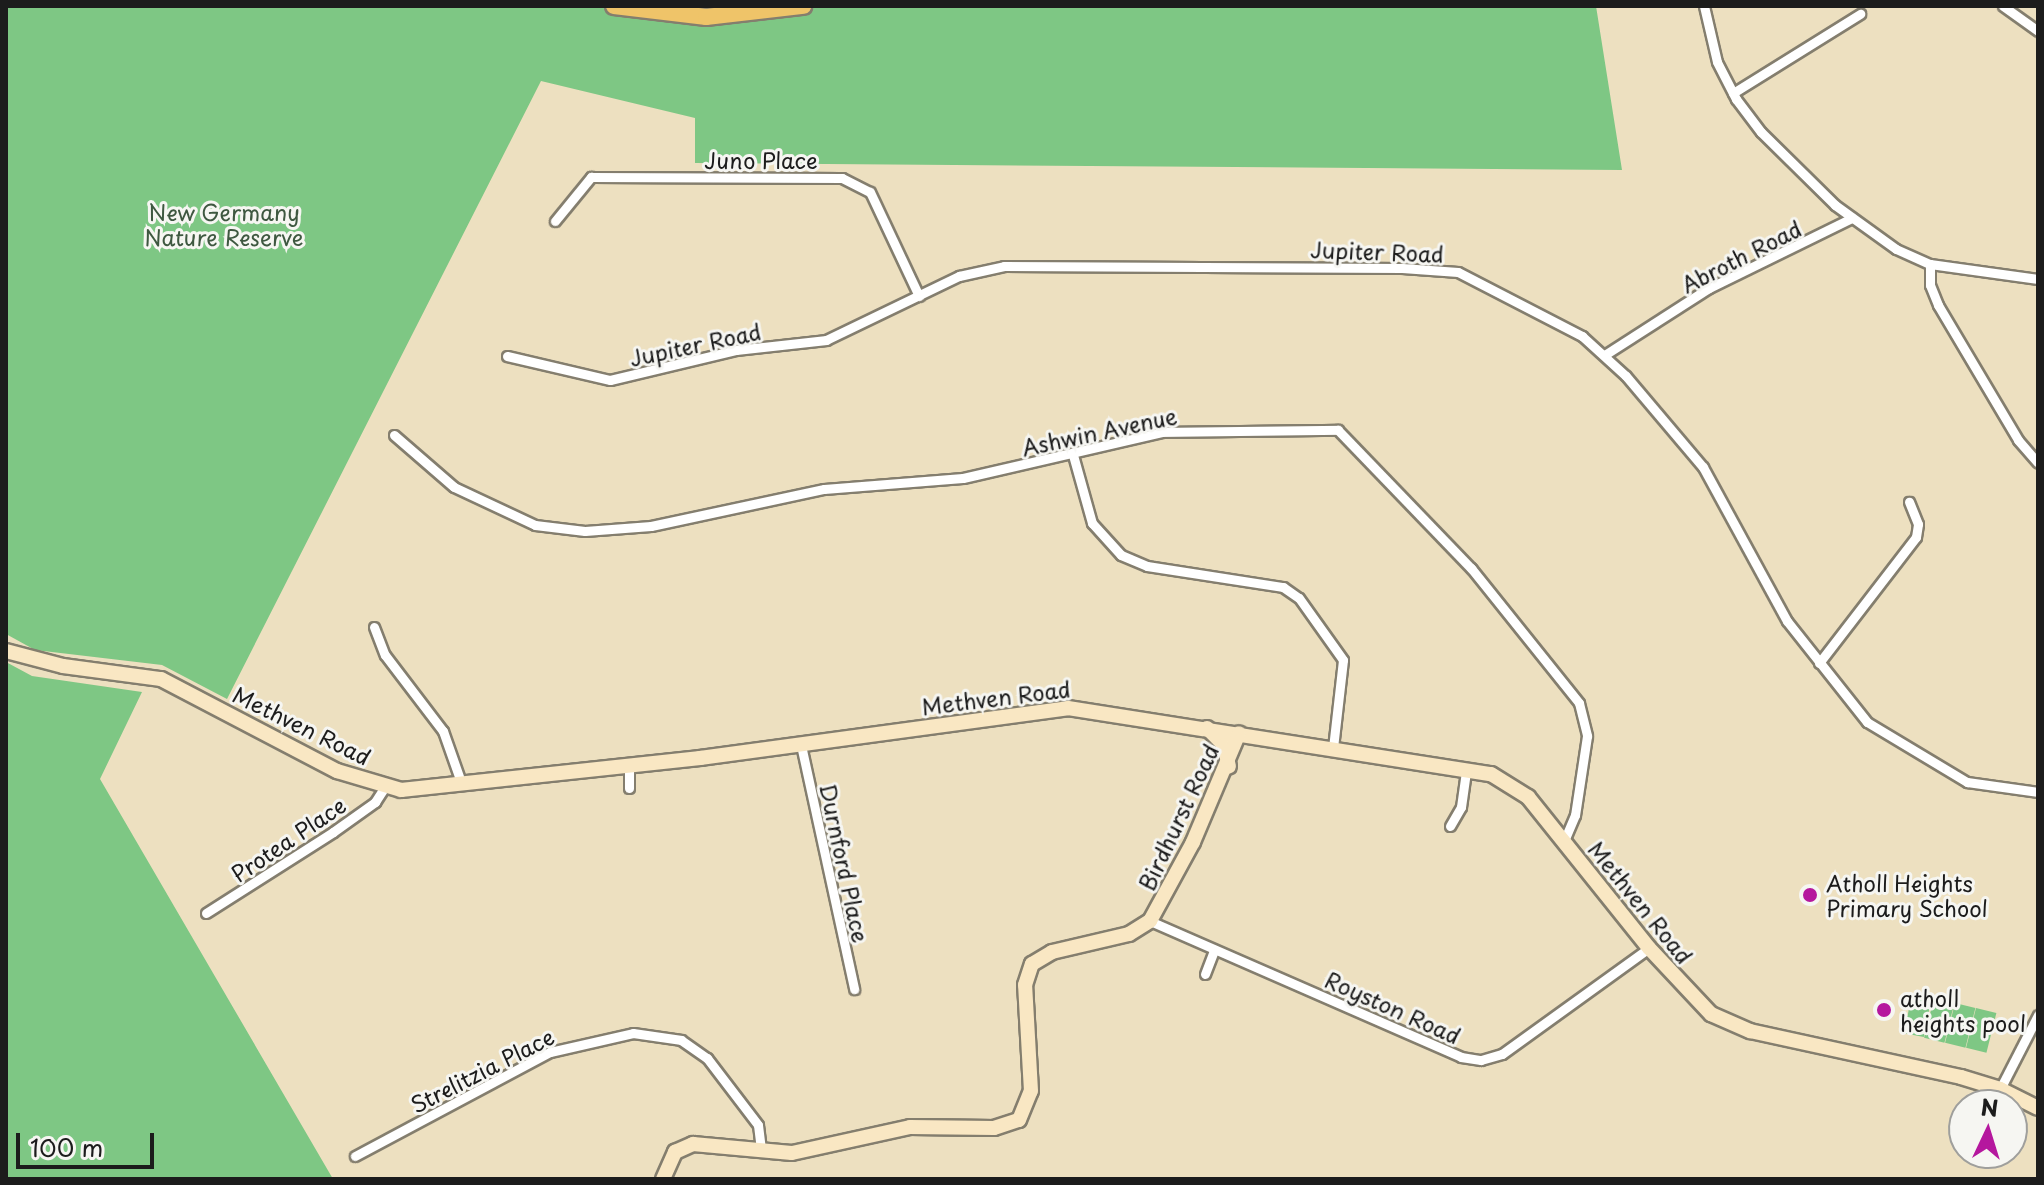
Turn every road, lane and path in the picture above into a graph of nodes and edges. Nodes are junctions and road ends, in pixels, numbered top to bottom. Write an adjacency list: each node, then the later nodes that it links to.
1 (614, 6): 5 (highway)
2 (811, 6): 5 (highway)
3 (1704, 6): 8 (street)
4 (2003, 6): 7 (street)
5 (796, 8)
6 (1860, 14): 8 (street)
7 (2038, 31)
8 (1733, 93): 9 (street)
9 (1852, 218): 11 (street); 14 (street, Abroth Road)
10 (555, 221): 13 (street, Juno Place)
11 (1930, 264): 12 (street); 18 (street)
12 (2038, 279)
13 (919, 296): 14 (street, Jupiter Road); 15 (street, Jupiter Road)
14 (1606, 354): 22 (street, Jupiter Road)
15 (507, 356)
16 (394, 435): 17 (street, Ashwin Avenue)
17 (1073, 455): 26 (street); 35 (street, Ashwin Avenue)
18 (2038, 463)
19 (1909, 502): 22 (street)
20 (374, 627): 30 (street)
21 (6, 651): 31 (street, Methven Road)
22 (1819, 663): 33 (street, Jupiter Road)
23 (1207, 728): 24 (street, Methven Road); 25 (street, Methven Road); 28 (street)
24 (1239, 733): 26 (street, Methven Road); 28 (street, Birdhurst Road)
25 (801, 745): 27 (street, Methven Road); 41 (street, Durnford Place)
26 (1333, 748): 29 (street, Methven Road)
27 (629, 766): 30 (street, Methven Road); 32 (street)
28 (1229, 767): 37 (street, Birdhurst Road)
29 (1466, 770): 34 (street); 35 (street, Methven Road)
30 (462, 785): 31 (street, Methven Road)
31 (384, 788): 36 (street, Protea Place)
32 (629, 788)
33 (2038, 792)
34 (1450, 826)
35 (1564, 841): 38 (street, Methven Road)
36 (206, 913)
37 (1150, 921): 39 (street, Royston Road); 44 (street, Birdhurst Road)
38 (1649, 948): 39 (street, Royston Road); 43 (street, Methven Road)
39 (1214, 950): 40 (street)
40 (1205, 974)
41 (854, 989)
42 (2038, 1015): 43 (street)
43 (2000, 1089)
44 (761, 1151): 45 (street, Strelitzia Place); 46 (street, Birdhurst Road)
45 (355, 1156)
46 (663, 1179)

